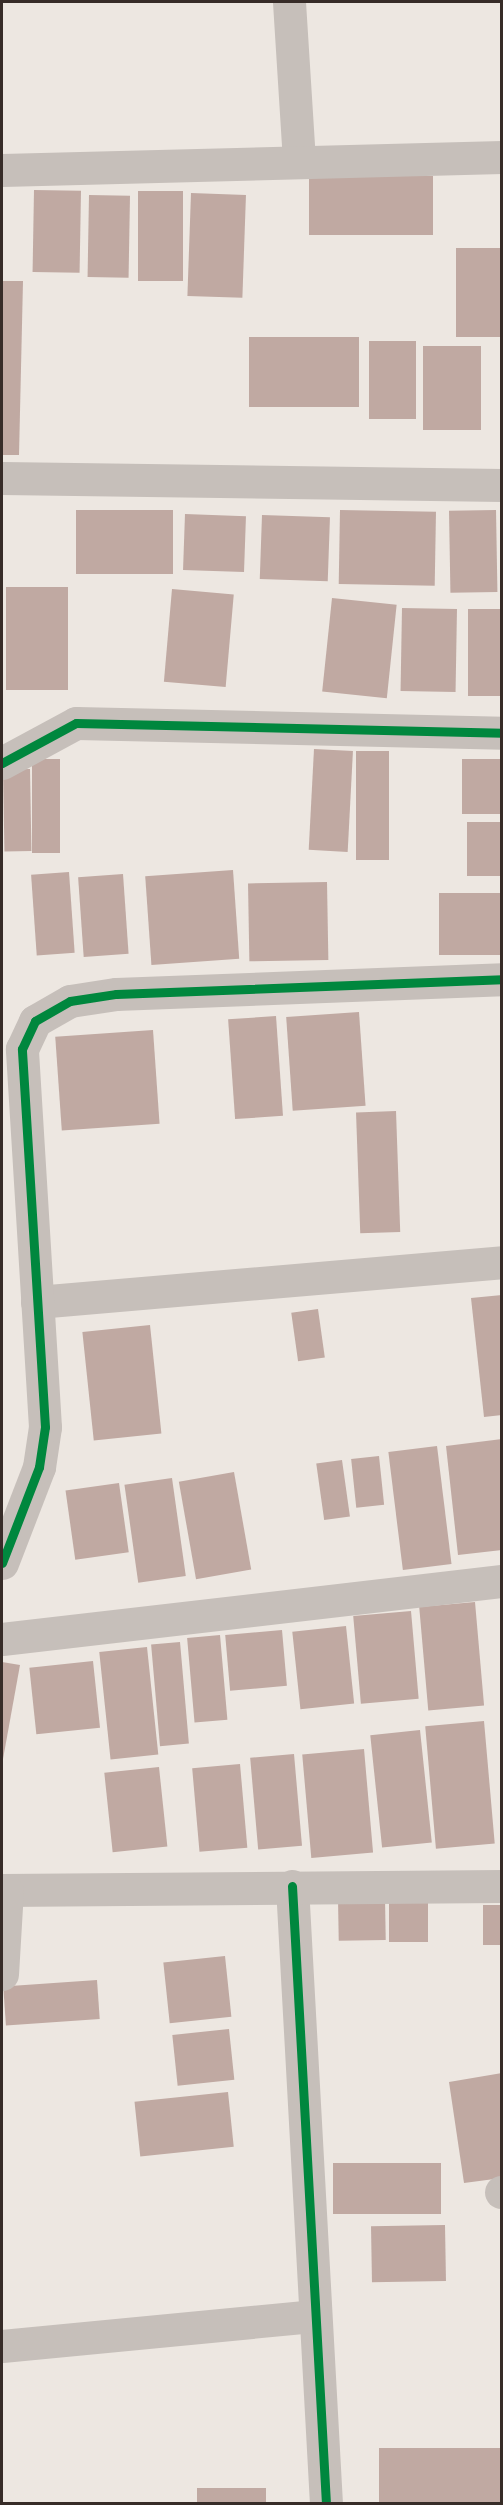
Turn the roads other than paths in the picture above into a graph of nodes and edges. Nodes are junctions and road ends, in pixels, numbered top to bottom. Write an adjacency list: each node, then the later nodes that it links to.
1 (289, 2): 3 (street)
2 (501, 157): 3 (street)
3 (299, 162): 4 (street)
4 (2, 170)
5 (2, 478): 6 (street)
6 (501, 485)
7 (501, 733): 8 (street)
8 (2, 763)
9 (501, 979): 10 (street)
10 (13, 1110): 12 (street)
11 (501, 1262): 12 (street)
12 (37, 1302): 13 (street)
13 (2, 1563)
14 (501, 1581): 15 (street)
15 (2, 1639)
16 (292, 1886): 17 (street); 18 (street); 20 (street)
17 (501, 1886)
18 (4, 1890): 19 (street)
19 (2, 1974)
20 (313, 2316): 21 (street); 22 (street)
21 (2, 2346)
22 (326, 2504)

